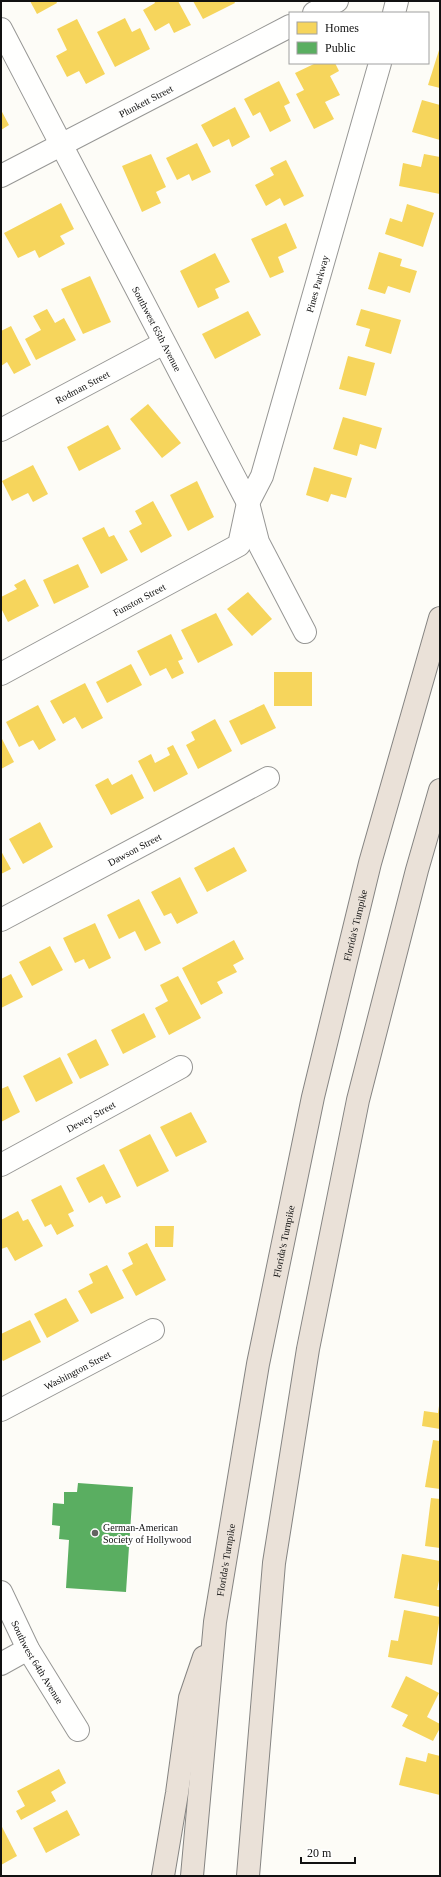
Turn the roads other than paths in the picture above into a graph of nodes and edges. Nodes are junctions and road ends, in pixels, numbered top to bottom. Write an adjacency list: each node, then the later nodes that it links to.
1 (338, 1): 3 (street)
2 (398, 1): 4 (street)
3 (316, 12)
4 (394, 12)
5 (289, 27): 8 (street, Plunkett Street)
6 (1, 29): 8 (street, Southwest 65th Avenue)
7 (380, 64): 12 (street, Pines Parkway)
8 (61, 144): 9 (street, Plunkett Street); 10 (street, Southwest 65th Avenue)
9 (1, 176)
10 (164, 343): 11 (street, Rodman Street); 12 (street, Southwest 65th Avenue)
11 (1, 430)
12 (248, 503): 14 (street, Southwest 65th Avenue); 15 (street, Funston Street)
13 (440, 618): 24 (highway, Florida's Turnpike)
14 (305, 632)
15 (1, 674)
16 (268, 778): 18 (street, Dawson Street)
17 (440, 790): 30 (highway)
18 (1, 920)
19 (181, 1067): 20 (street, Dewey Street)
20 (1, 1165)
21 (153, 1330): 22 (street, Washington Street)
22 (1, 1410)
23 (1, 1592): 25 (street, Southwest 64th Avenue)
24 (216, 1622): 28 (highway); 29 (highway, Florida's Turnpike)
25 (28, 1649): 26 (street); 27 (street, Southwest 64th Avenue)
26 (1, 1664)
27 (78, 1730)
28 (163, 1876)
29 (192, 1876)
30 (248, 1876)

